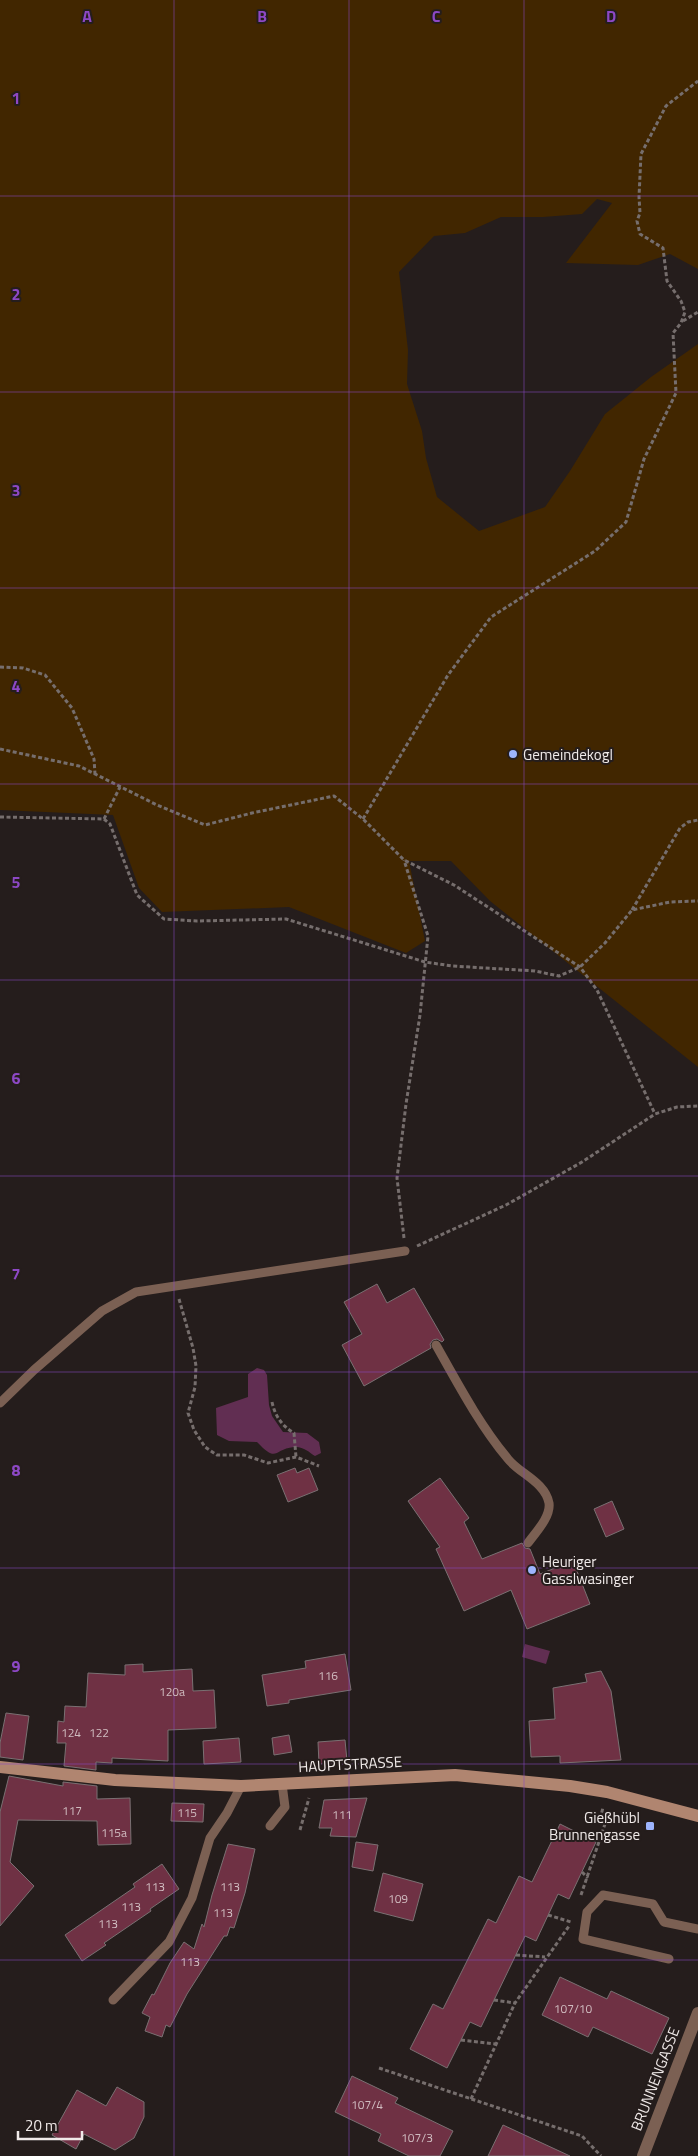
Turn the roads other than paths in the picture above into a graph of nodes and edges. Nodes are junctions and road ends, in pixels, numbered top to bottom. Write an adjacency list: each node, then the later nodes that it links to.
1 (406, 1251): 3 (lane)
2 (436, 1345): 4 (lane)
3 (0, 1402)
4 (528, 1543)
5 (0, 1767): 7 (street, HAUPTSTRASSE)
6 (282, 1784): 7 (street, HAUPTSTRASSE); 8 (street, HAUPTSTRASSE); 9 (lane)
7 (241, 1786): 12 (lane)
8 (698, 1816)
9 (270, 1826)
10 (698, 1928): 11 (lane)
11 (669, 1959)
12 (112, 2000)
13 (698, 2013): 14 (street, BRUNNENGASSE)
14 (643, 2156)

